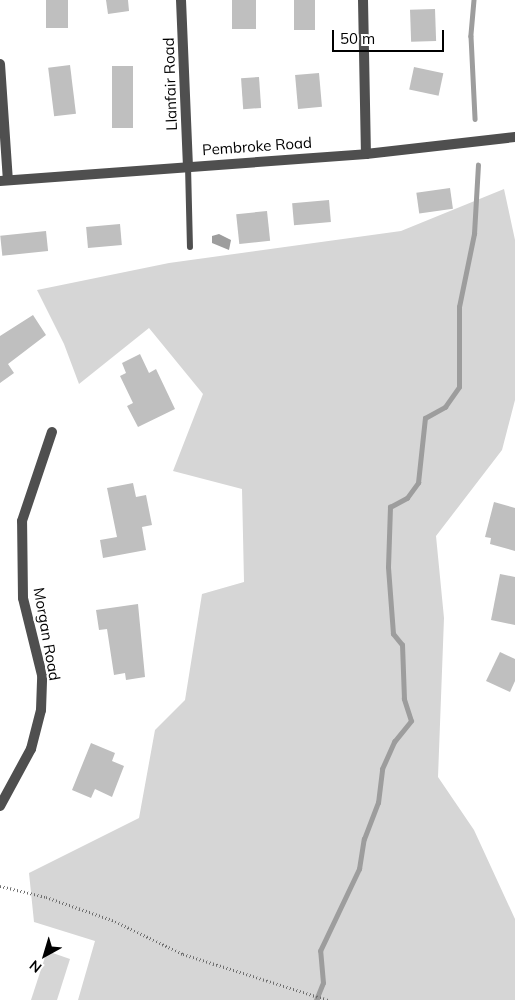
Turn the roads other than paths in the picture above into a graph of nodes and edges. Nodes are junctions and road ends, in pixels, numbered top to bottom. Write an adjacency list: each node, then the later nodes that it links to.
1 (181, 0): 6 (street, Llanfair Road)
2 (363, 0): 5 (street)
3 (0, 64): 7 (street)
4 (515, 137): 5 (street, Pembroke Road)
5 (366, 154): 6 (street, Pembroke Road)
6 (188, 166): 7 (street, Pembroke Road); 8 (lane)
7 (4, 180)
8 (190, 247)
9 (52, 432): 10 (street, Morgan Road)
10 (0, 806)

